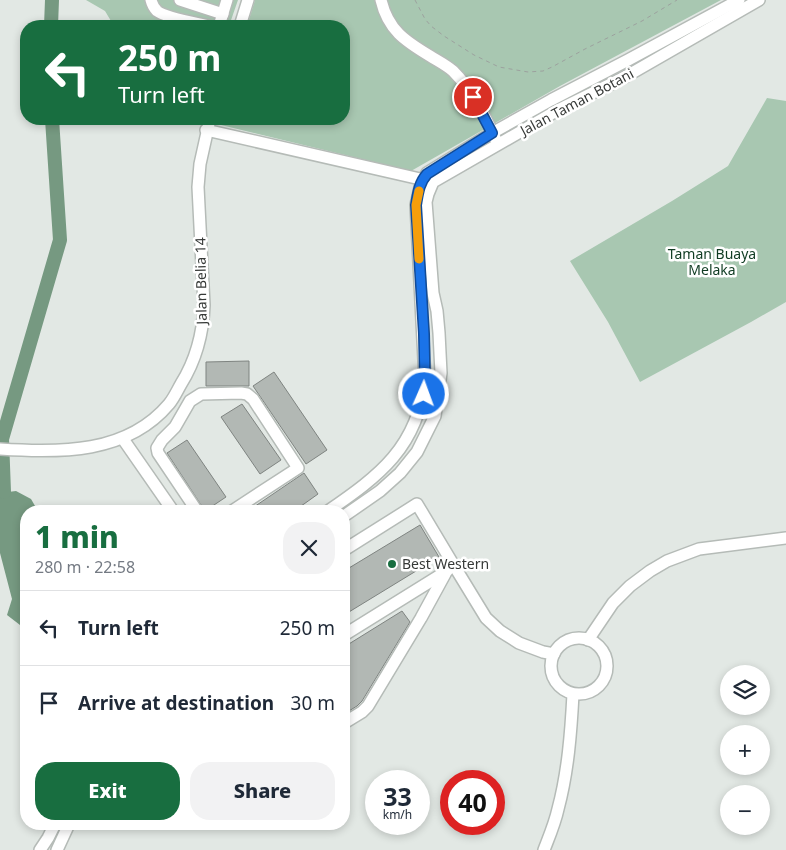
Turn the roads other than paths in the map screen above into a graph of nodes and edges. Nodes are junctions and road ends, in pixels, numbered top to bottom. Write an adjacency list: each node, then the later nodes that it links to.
1 (151, 0): 9 (street)
2 (180, 0): 8 (street)
3 (227, 0): 8 (street)
4 (248, 0): 11 (street)
5 (381, 0): 14 (street)
6 (739, 0): 14 (street, Jalan Taman Botani)
7 (759, 0): 14 (street, Jalan Taman Botani)
8 (223, 14): 10 (street)
9 (164, 20)
10 (221, 20)
11 (242, 20)
12 (208, 125): 13 (street, Jalan Belia 14)
13 (206, 130): 15 (street); 16 (street, Jalan Belia 14)
14 (495, 139): 15 (street, Jalan Taman Botani)
15 (428, 180): 21 (street); 22 (street)
16 (122, 438): 17 (street, Jalan Belia 14); 18 (street)
17 (0, 449)
18 (169, 505)
19 (193, 505): 20 (street)
20 (241, 505)
21 (336, 505)
22 (350, 512)
23 (786, 538): 27 (street)
24 (350, 546): 25 (street)
25 (450, 568): 26 (street); 28 (street); 30 (street)
26 (350, 632)
27 (588, 640): 28 (street); 29 (street)
28 (554, 654): 29 (street)
29 (573, 694): 35 (street)
30 (350, 719)
31 (53, 830): 33 (street)
32 (66, 830): 34 (street)
33 (40, 850)
34 (57, 850)
35 (544, 850)

